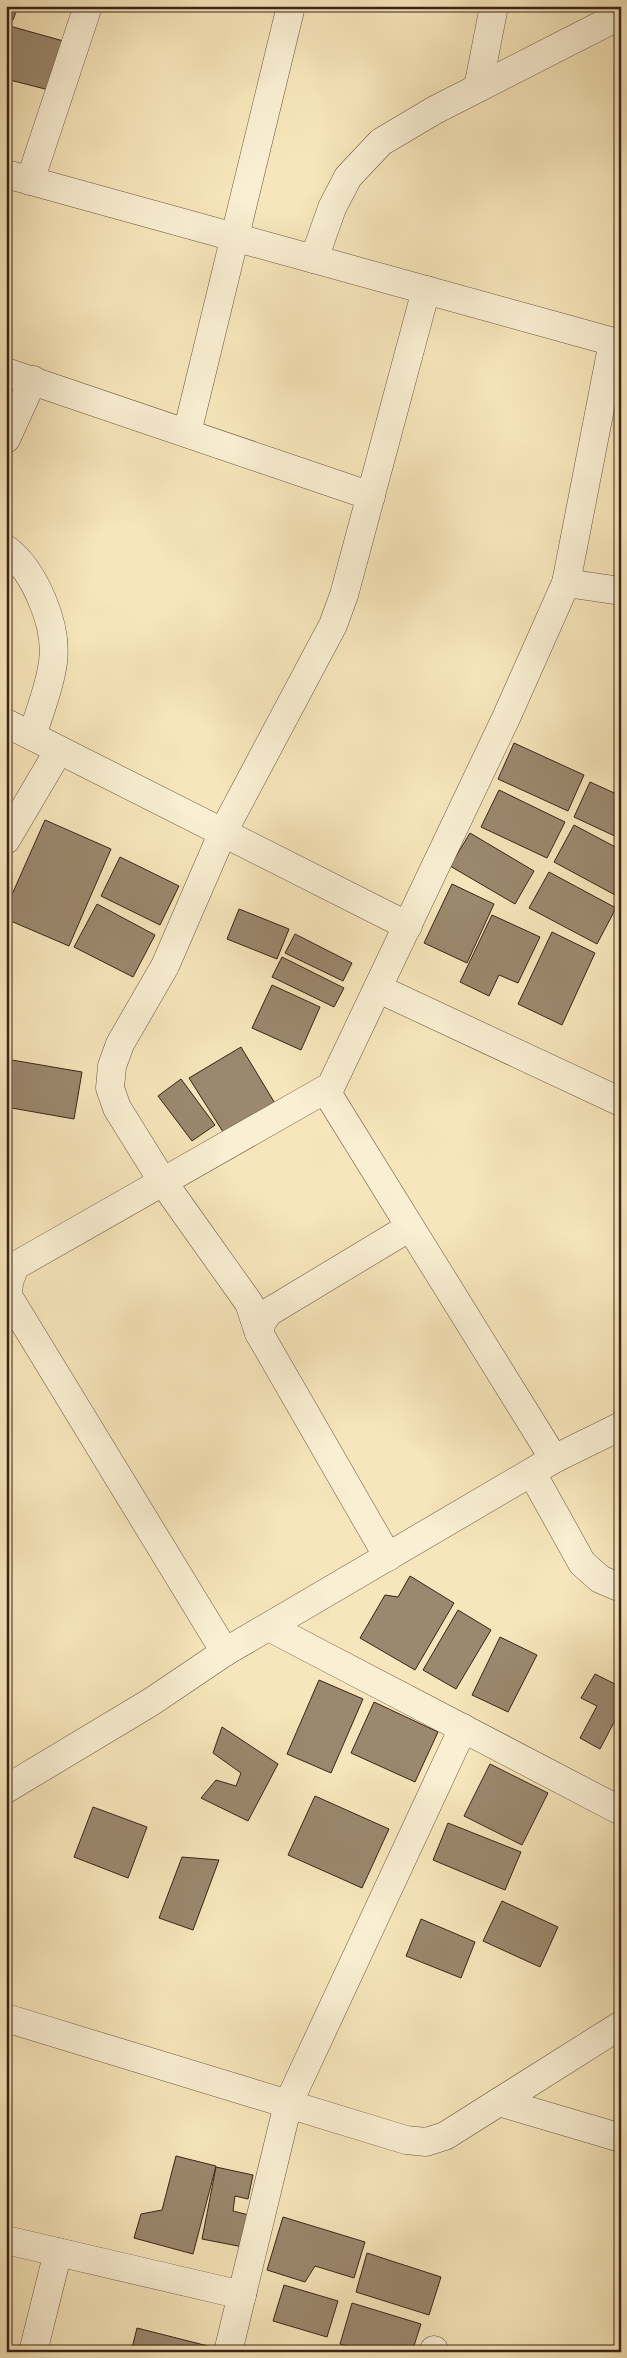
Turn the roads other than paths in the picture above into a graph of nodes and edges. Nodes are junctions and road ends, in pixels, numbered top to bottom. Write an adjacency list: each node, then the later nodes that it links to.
1 (88, 6): 6 (street)
2 (291, 6): 7 (street)
3 (494, 6): 5 (street)
4 (620, 18): 5 (street)
5 (478, 88): 8 (street)
6 (18, 177): 7 (street)
7 (236, 237): 8 (street); 13 (street)
8 (314, 259): 9 (street)
9 (426, 290): 10 (street); 15 (street)
10 (617, 343): 17 (street)
11 (6, 372): 12 (street)
12 (32, 380): 13 (street); 14 (street)
13 (187, 433): 15 (street)
14 (6, 440)
15 (371, 496): 22 (street)
16 (6, 549): 20 (street)
17 (566, 583): 18 (street); 24 (street)
18 (621, 592)
19 (6, 723): 20 (street)
20 (32, 736): 21 (street)
21 (59, 750): 22 (street); 23 (street)
22 (223, 832): 24 (street); 28 (street)
23 (6, 840)
24 (408, 926): 25 (street)
25 (379, 989): 26 (street); 27 (street)
26 (326, 1091): 28 (street); 29 (street)
27 (621, 1102)
28 (162, 1182): 30 (street); 36 (street)
29 (410, 1227): 30 (street); 32 (street)
30 (260, 1333): 33 (street)
31 (621, 1426): 32 (street)
32 (543, 1466): 33 (street); 34 (street)
33 (388, 1557): 35 (street)
34 (621, 1588)
35 (269, 1627): 36 (street); 37 (street)
36 (225, 1652): 38 (street)
37 (463, 1728): 39 (street); 43 (street)
38 (6, 1789)
39 (621, 1811)
40 (6, 2018): 43 (street)
41 (621, 2025): 42 (street)
42 (499, 2102): 43 (street); 44 (street)
43 (288, 2104): 47 (street)
44 (621, 2138)
45 (6, 2240): 46 (street)
46 (58, 2252): 47 (street); 48 (street)
47 (242, 2295): 49 (street)
48 (33, 2352)
49 (228, 2352)

